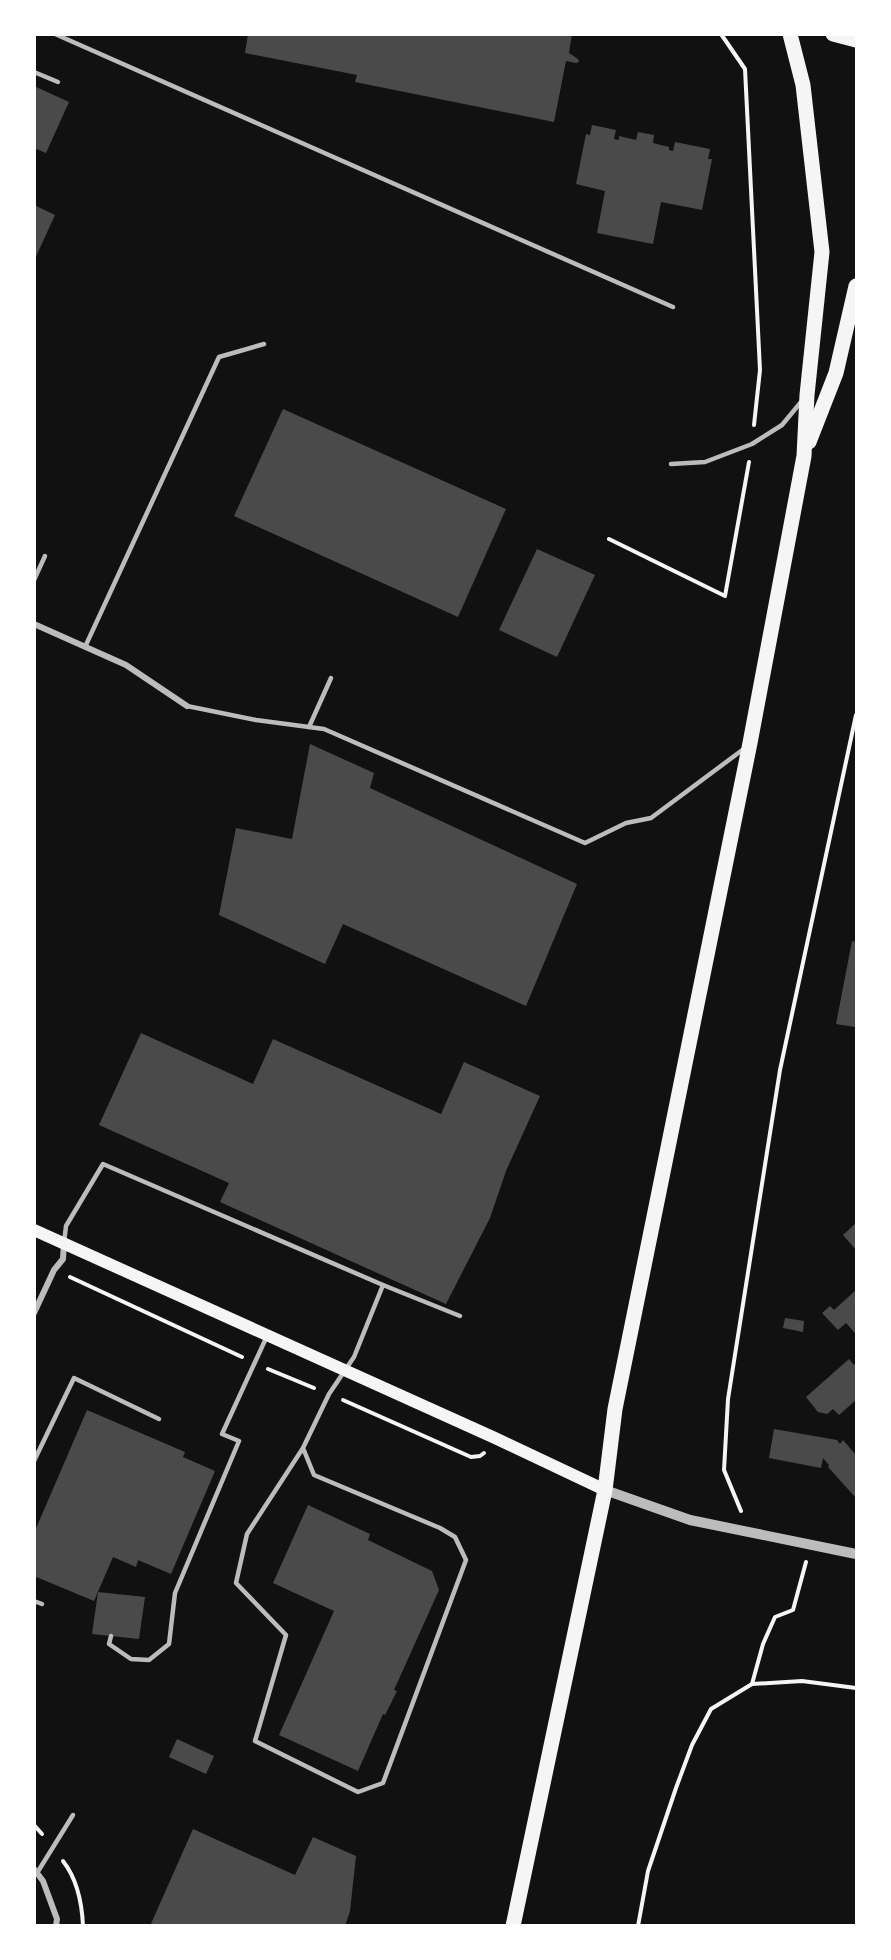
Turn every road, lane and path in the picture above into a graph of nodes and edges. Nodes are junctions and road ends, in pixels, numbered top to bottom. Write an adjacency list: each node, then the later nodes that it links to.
1 (55, 34): 9 (lane)
2 (721, 34): 12 (path)
3 (790, 34): 11 (main road)
4 (834, 34): 5 (main road)
5 (856, 40)
6 (34, 72): 7 (lane)
7 (58, 82)
8 (856, 286): 13 (main road)
9 (673, 307)
10 (264, 344): 19 (lane)
11 (807, 395): 12 (lane); 13 (main road)
12 (752, 444): 14 (lane); 15 (path)
13 (804, 456): 24 (main road)
14 (671, 464)
15 (609, 539)
16 (45, 556): 17 (lane)
17 (34, 580)
18 (34, 624): 19 (street)
19 (85, 646): 21 (street)
20 (331, 678): 23 (lane)
21 (187, 706): 23 (lane)
22 (856, 715): 36 (path)
23 (309, 727): 24 (lane)
24 (750, 743): 35 (main road)
25 (34, 1230): 26 (main road)
26 (64, 1243): 27 (lane); 28 (street); 30 (main road)
27 (383, 1285): 29 (lane); 31 (lane)
28 (34, 1313)
29 (460, 1316)
30 (267, 1336): 31 (main road); 41 (lane)
31 (344, 1370): 33 (lane); 35 (main road)
32 (159, 1419): 34 (lane)
33 (303, 1448): 33 (lane)
34 (34, 1461)
35 (605, 1490): 36 (street); 50 (main road)
36 (751, 1533): 37 (street)
37 (810, 1545): 38 (street); 42 (path)
38 (856, 1554)
39 (34, 1601): 40 (lane)
40 (42, 1604)
41 (111, 1636)
42 (752, 1684): 43 (path); 51 (path)
43 (856, 1689)
44 (73, 1815): 46 (lane)
45 (34, 1825): 46 (path)
46 (52, 1847): 47 (lane); 49 (path)
47 (36, 1871): 48 (street)
48 (56, 1926)
49 (83, 1926)
50 (513, 1926)
51 (638, 1926)

